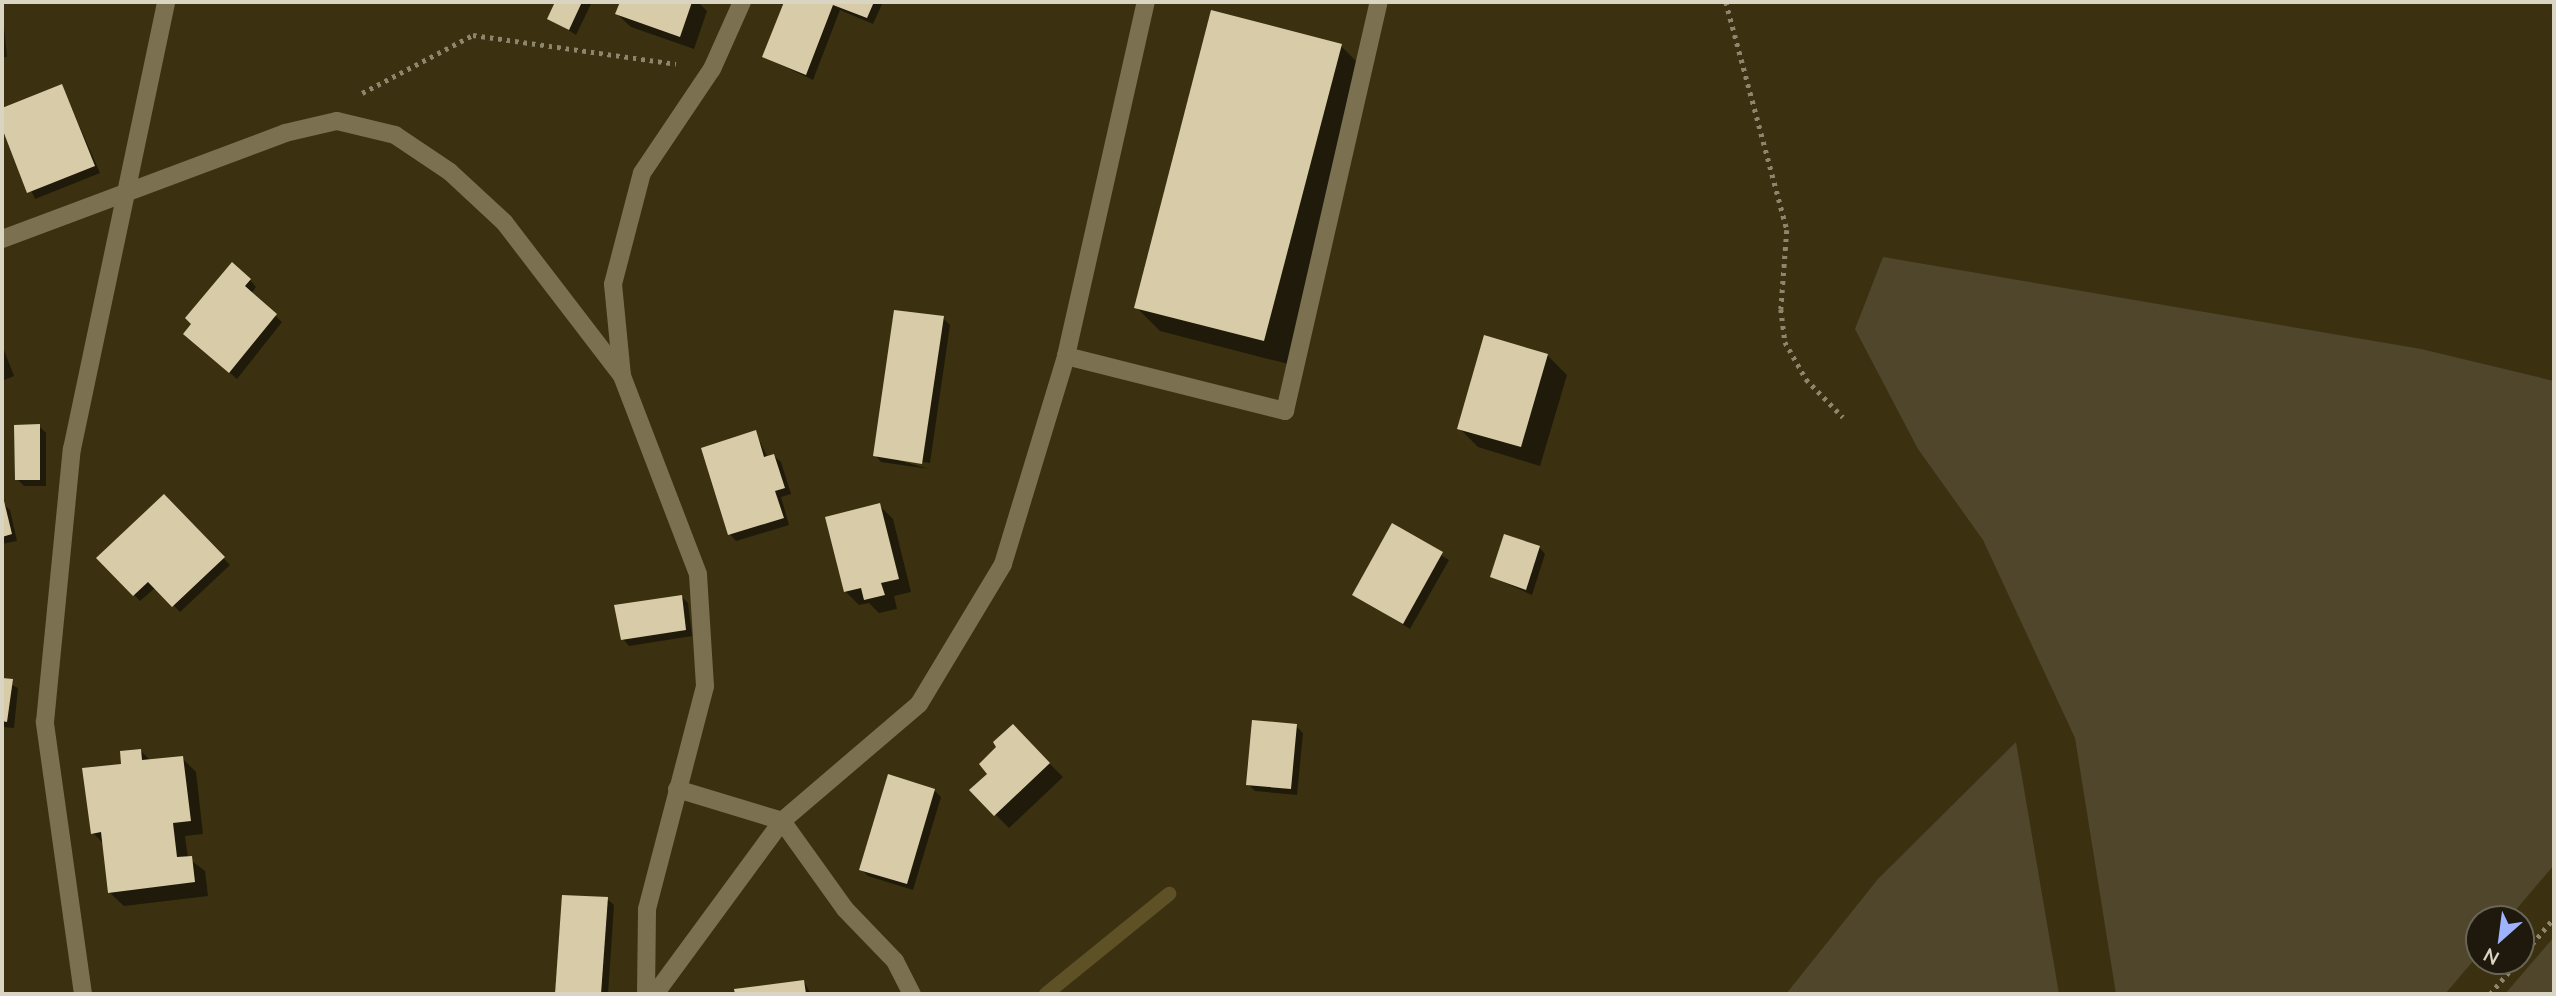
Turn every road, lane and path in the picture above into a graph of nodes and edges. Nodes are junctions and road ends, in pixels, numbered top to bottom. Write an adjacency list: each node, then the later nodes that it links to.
1 (166, 2): 8 (street)
2 (742, 2): 6 (street)
3 (1146, 2): 10 (street)
4 (1379, 2): 10 (street)
5 (1726, 2): 12 (path)
6 (712, 69): 7 (path); 11 (street)
7 (356, 96)
8 (127, 190): 9 (street); 11 (street); 18 (street)
9 (2, 239)
10 (1066, 356): 14 (street)
11 (622, 376): 13 (street)
12 (1843, 417)
13 (677, 789): 14 (street); 19 (street)
14 (782, 821): 20 (street); 21 (street)
15 (2554, 918): 16 (path)
16 (2535, 940)
17 (2506, 975): 22 (path)
18 (83, 994)
19 (646, 994)
20 (655, 994)
21 (912, 994)
22 (2490, 994)

